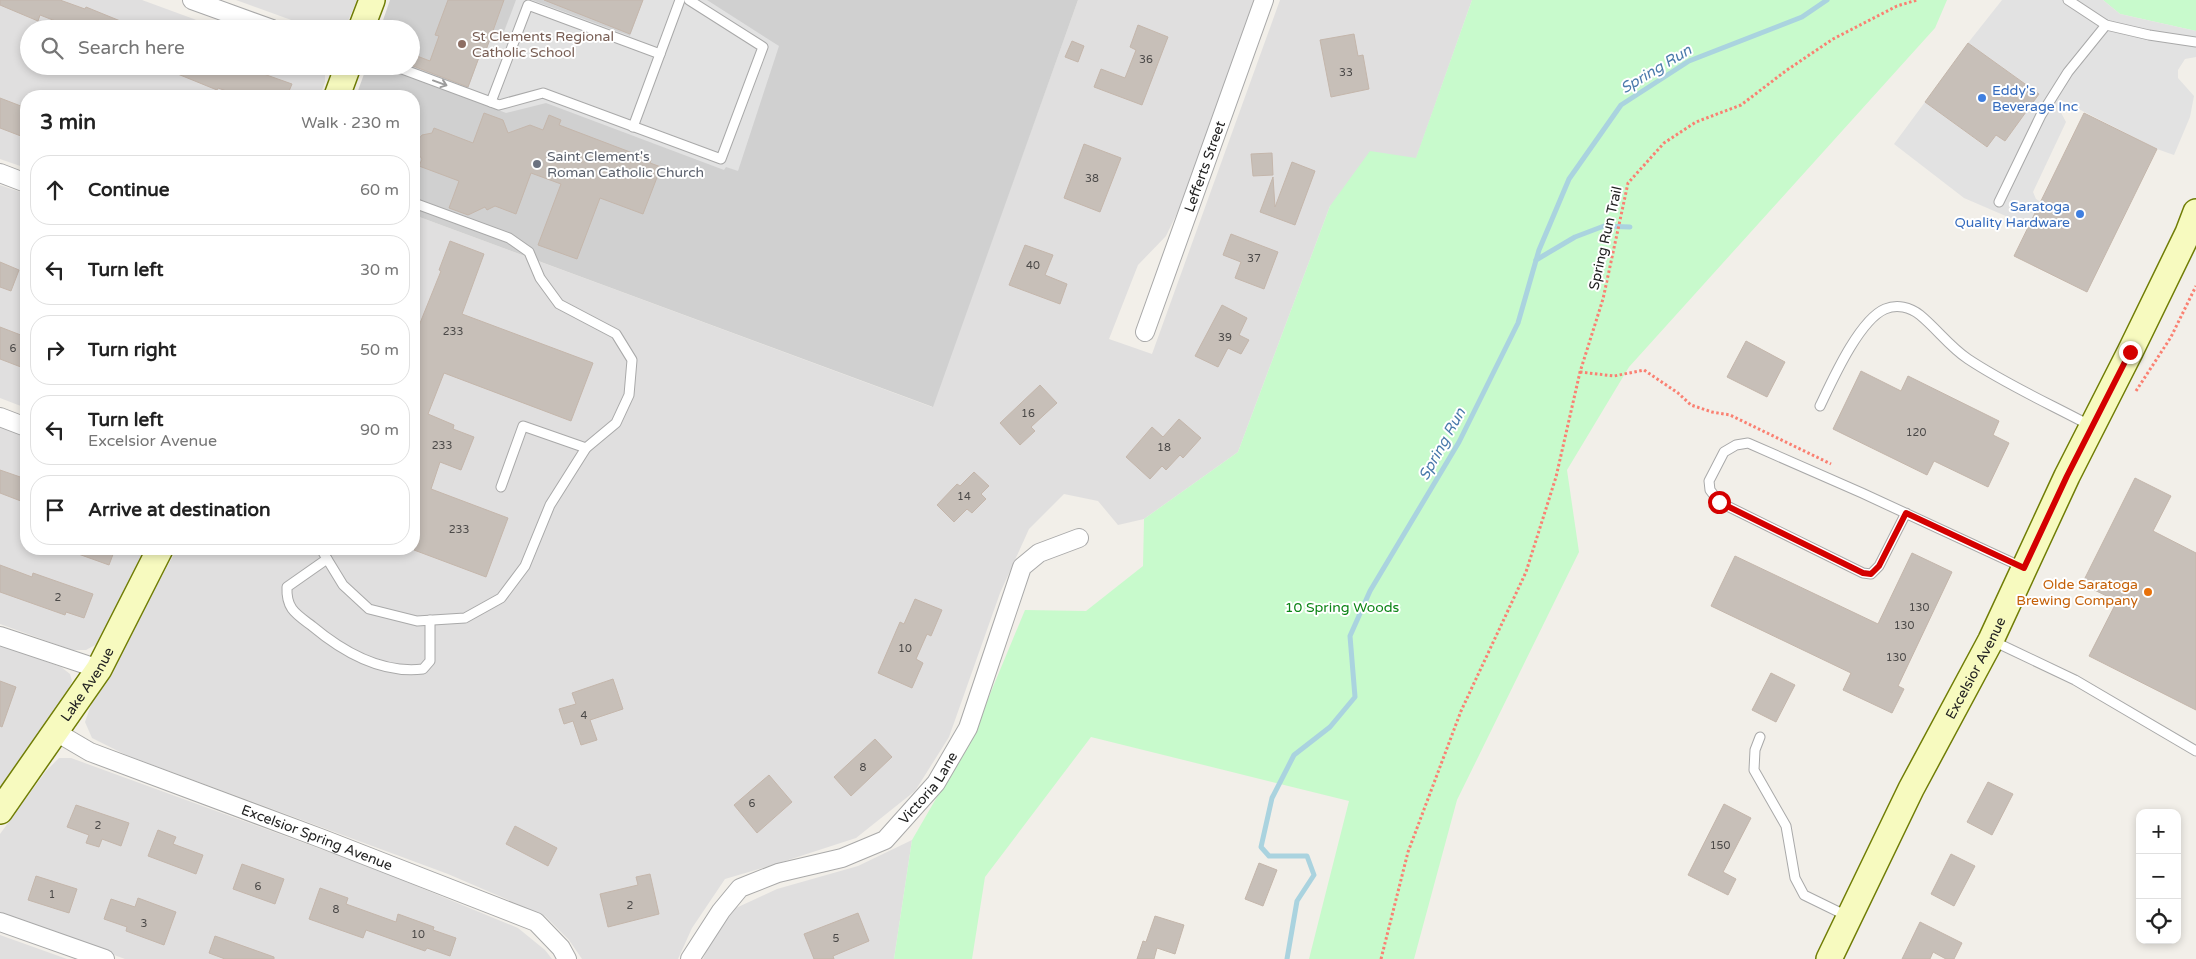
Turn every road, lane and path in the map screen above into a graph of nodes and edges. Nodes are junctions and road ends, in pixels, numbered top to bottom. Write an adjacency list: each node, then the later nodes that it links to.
1 (192, 0): 8 (street)
2 (372, 0): 9 (street)
3 (680, 0): 12 (lane)
4 (689, 0): 17 (lane)
5 (1264, 0): 23 (street, Lefferts Street)
6 (1917, 0): 49 (path, Spring Run Trail)
7 (2068, 0): 10 (lane)
8 (247, 20)
9 (364, 20)
10 (2106, 25): 11 (lane); 20 (lane)
11 (2196, 42)
12 (660, 54): 16 (lane); 17 (lane)
13 (345, 75): 15 (street)
14 (418, 75): 16 (lane, one-way to 16)
15 (339, 90)
16 (491, 102): 17 (lane)
17 (633, 127)
18 (0, 173): 19 (street)
19 (20, 181)
20 (1999, 202)
21 (420, 205): 28 (lane)
22 (2196, 212): 27 (street, Excelsior Avenue)
23 (1145, 332)
24 (1820, 406): 27 (lane)
25 (0, 418): 26 (street)
26 (20, 425)
27 (2092, 426): 35 (street, Excelsior Avenue)
28 (586, 448): 29 (lane); 36 (lane)
29 (501, 487)
30 (1906, 513): 30 (lane); 35 (lane)
31 (1079, 538): 48 (street, Victoria Lane)
32 (157, 555): 39 (street, Lake Avenue)
33 (325, 555): 34 (lane)
34 (327, 559): 36 (lane); 36 (lane)
35 (2024, 568): 38 (street, Excelsior Avenue)
36 (430, 620)
37 (0, 636): 39 (street)
38 (1991, 640): 42 (lane); 44 (street, Excelsior Avenue)
39 (99, 669): 40 (street, Lake Avenue)
40 (56, 732): 43 (street, Lake Avenue); 47 (street, Excelsior Spring Avenue)
41 (1760, 737): 44 (lane)
42 (2196, 751)
43 (0, 811)
44 (1849, 917): 50 (street, Excelsior Avenue)
45 (0, 922): 46 (street)
46 (104, 959)
47 (567, 959)
48 (690, 959)
49 (1381, 959)
50 (1830, 959)

